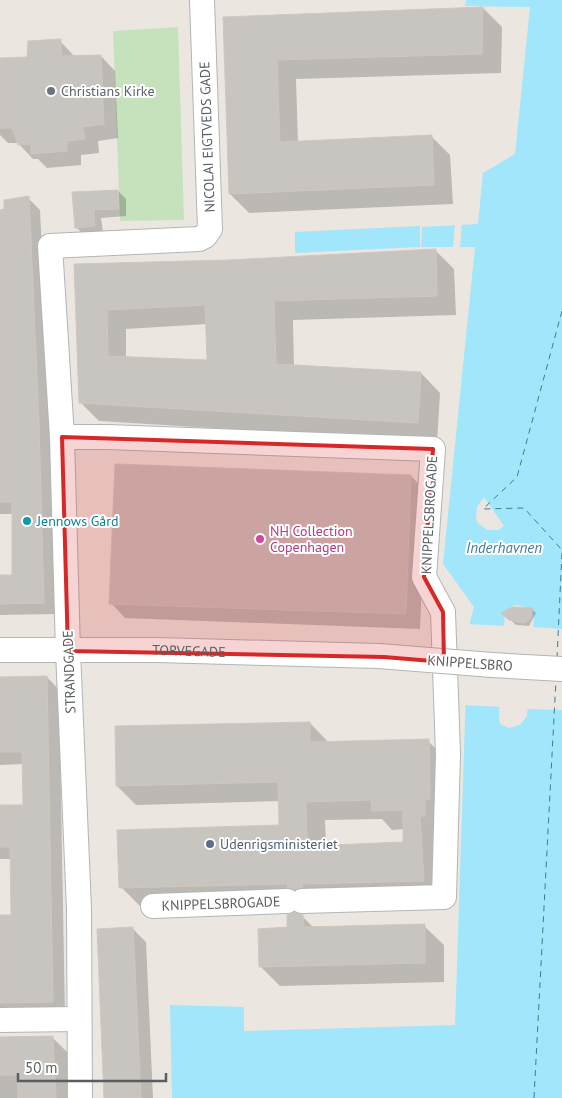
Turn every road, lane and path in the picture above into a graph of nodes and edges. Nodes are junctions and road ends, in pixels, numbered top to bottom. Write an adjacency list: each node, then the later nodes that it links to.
1 (202, 0): 2 (street, NICOLAI EIGTVEDS GADE)
2 (50, 246): 3 (street, STRANDGADE)
3 (62, 437): 5 (street, STRANDGADE); 8 (street, KNIPPELSBROGADE)
4 (0, 650): 5 (street, TORVEGADE)
5 (68, 651): 6 (street, TORVEGADE); 9 (street, STRANDGADE)
6 (379, 656): 7 (street, KNIPPELSBRO, bridge)
7 (562, 669)
8 (153, 906)
9 (79, 1019): 10 (street); 11 (street, STRANDGADE)
10 (0, 1020)
11 (80, 1098)

